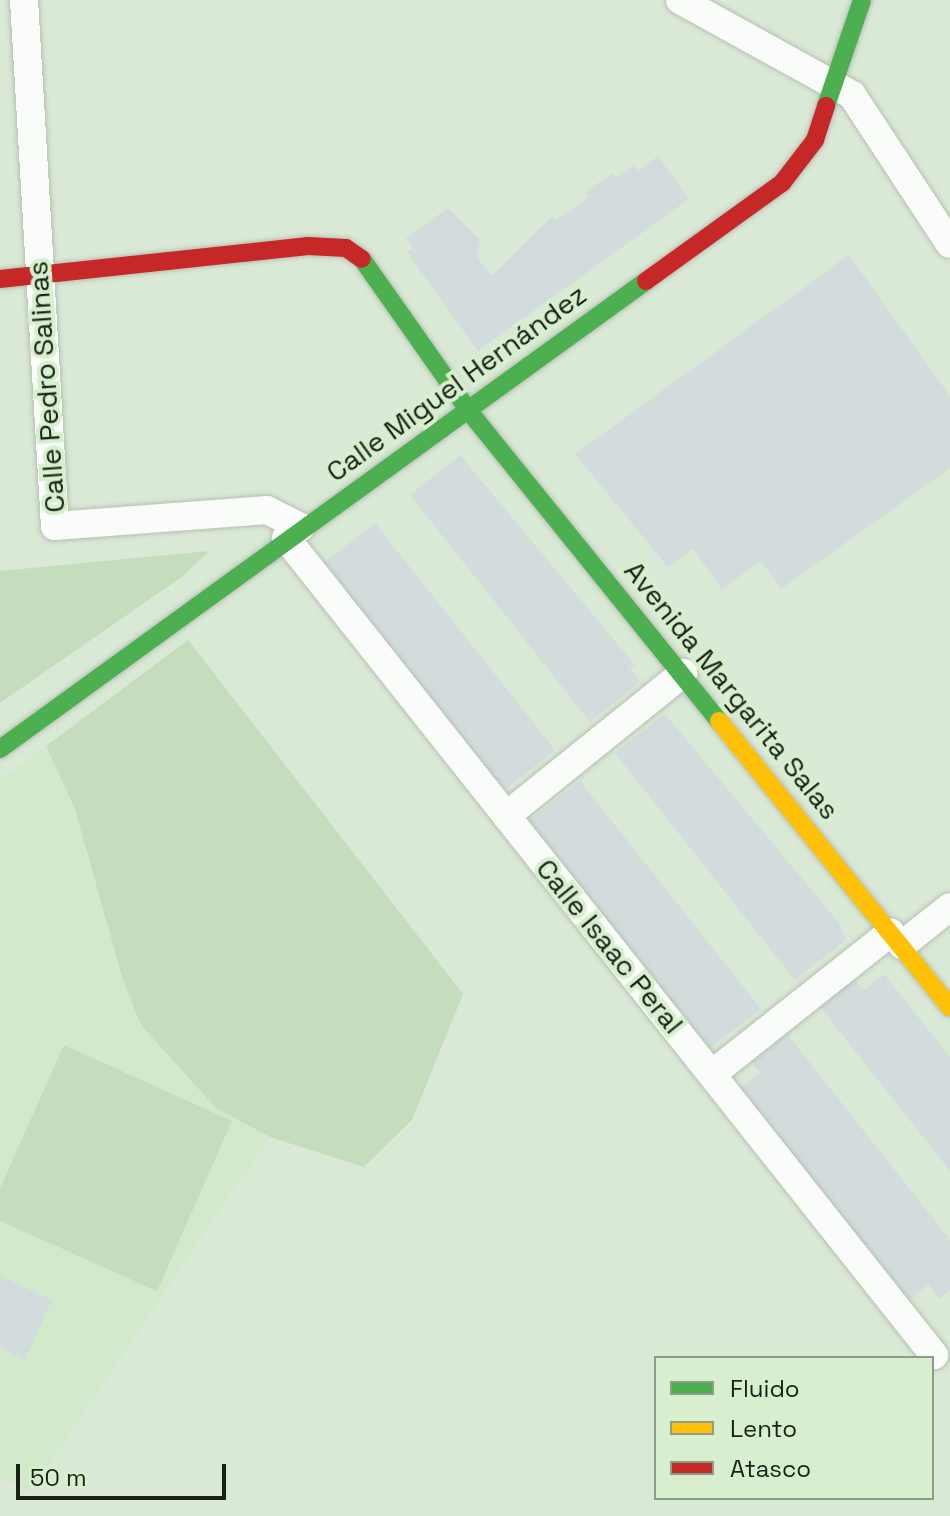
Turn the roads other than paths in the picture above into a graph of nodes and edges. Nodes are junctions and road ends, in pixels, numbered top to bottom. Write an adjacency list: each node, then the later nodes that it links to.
1 (24, 0): 6 (street, Calle Pedro Salinas)
2 (680, 0): 4 (street)
3 (862, 0): 4 (street, Calle Miguel Hernández)
4 (837, 87): 5 (street); 8 (street, Calle Miguel Hernández)
5 (950, 244)
6 (37, 276): 7 (street, Avenida Margarita Salas); 8 (street, Avenida Margarita Salas); 9 (street, Calle Pedro Salinas)
7 (0, 279)
8 (468, 410): 9 (street, Calle Miguel Hernández); 10 (street, Avenida Margarita Salas)
9 (293, 533): 11 (street, Calle Miguel Hernández); 12 (street, Calle Isaac Peral)
10 (683, 673): 12 (street); 14 (street, Avenida Margarita Salas)
11 (0, 749)
12 (506, 816): 16 (street, Calle Isaac Peral)
13 (950, 907): 14 (street)
14 (896, 938): 15 (street, Avenida Margarita Salas); 16 (street)
15 (950, 1007)
16 (712, 1074): 17 (street, Calle Isaac Peral)
17 (938, 1352)

